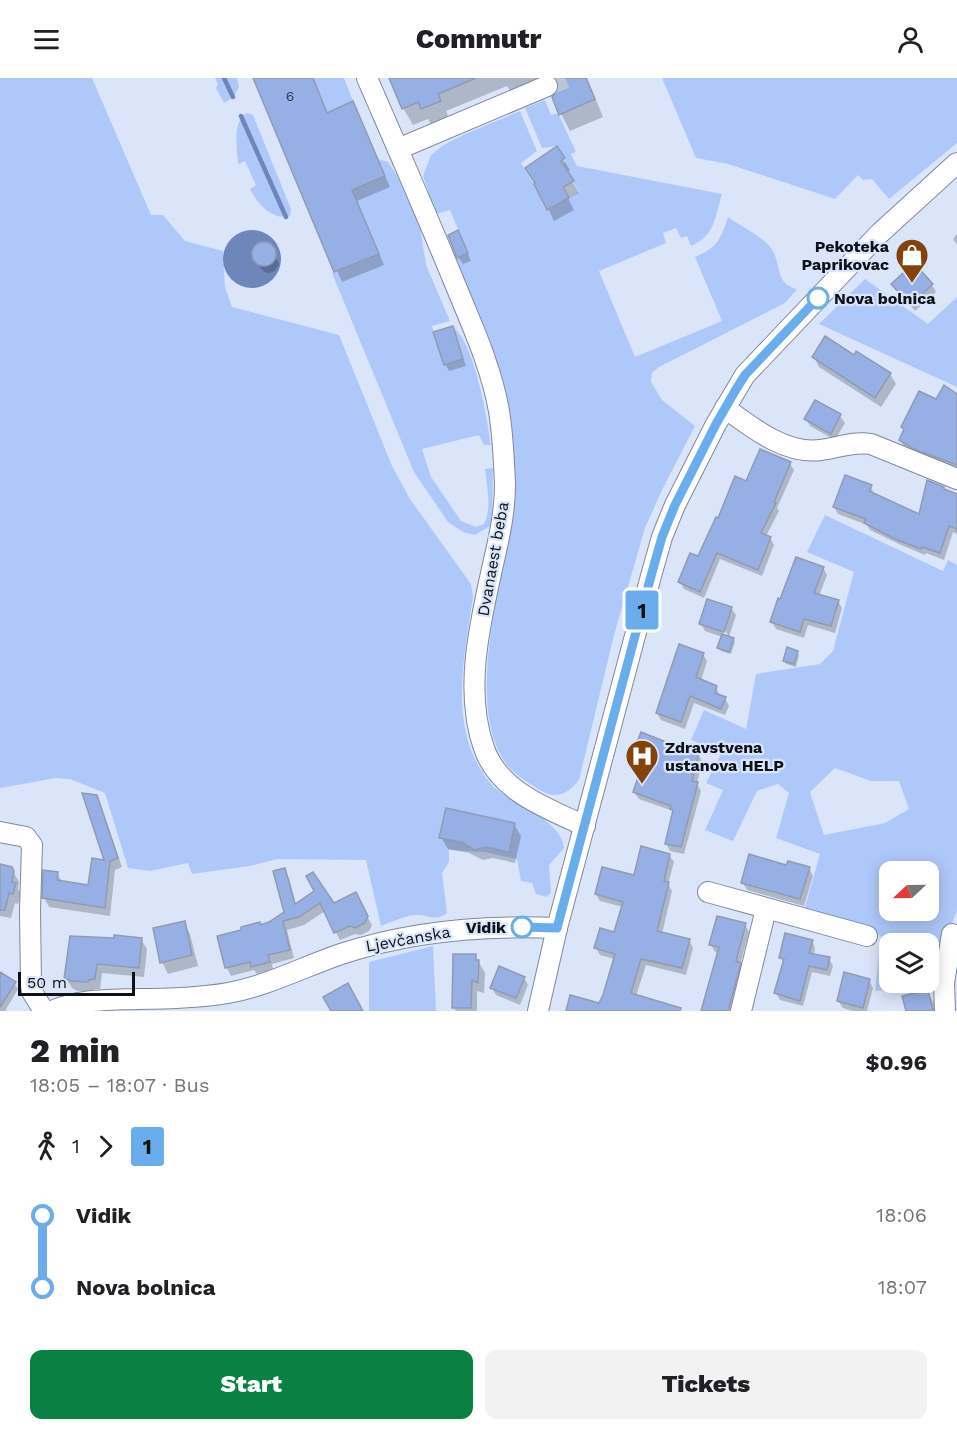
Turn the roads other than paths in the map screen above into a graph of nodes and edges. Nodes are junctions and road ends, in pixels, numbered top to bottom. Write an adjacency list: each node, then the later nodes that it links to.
1 (367, 78): 3 (street, Dvanaest beba)
2 (547, 86): 3 (street)
3 (398, 150): 7 (street, Dvanaest beba)
4 (957, 163): 5 (street)
5 (725, 408): 6 (street); 7 (street)
6 (957, 479)
7 (585, 826): 11 (street)
8 (0, 832): 15 (street)
9 (708, 892): 10 (street)
10 (766, 909): 13 (street); 18 (street)
11 (557, 928): 14 (street, Ljevčanska); 17 (street)
12 (952, 934): 19 (street)
13 (867, 936)
14 (194, 1005): 16 (street, Ljevčanska)
15 (44, 1011)
16 (52, 1011)
17 (538, 1011)
18 (741, 1011)
19 (945, 1011)

